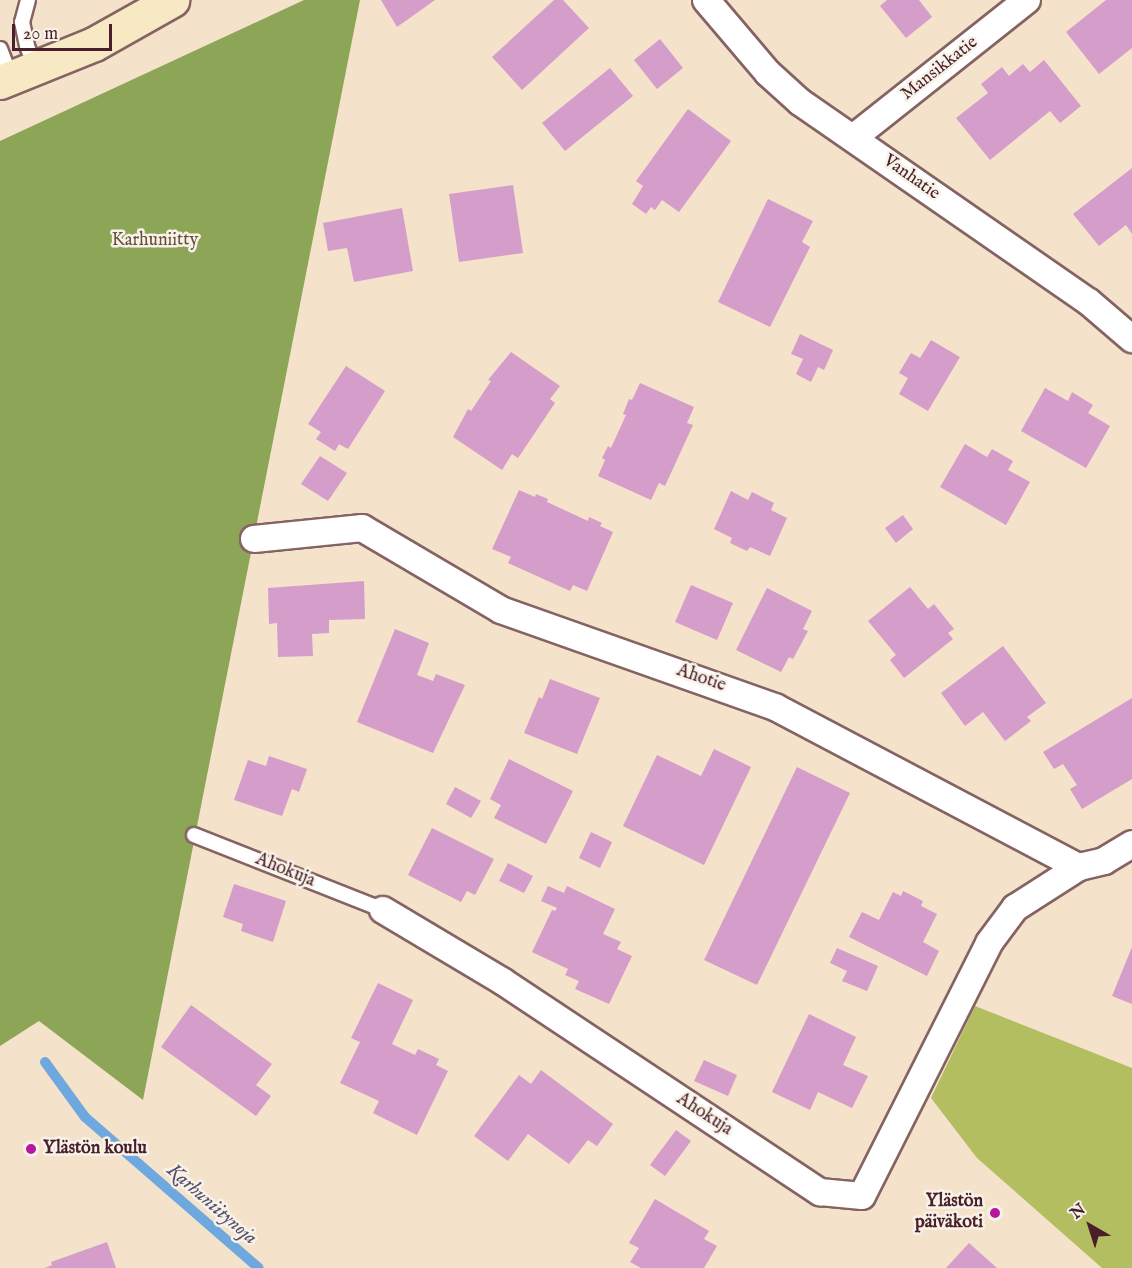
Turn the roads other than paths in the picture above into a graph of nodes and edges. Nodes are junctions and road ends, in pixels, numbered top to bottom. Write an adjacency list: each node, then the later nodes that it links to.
1 (28, 0): 5 (lane)
2 (172, 0): 5 (main road)
3 (706, 0): 6 (street, Vanhatie)
4 (1027, 0): 6 (street, Mansikkatie)
5 (12, 69)
6 (853, 138): 7 (street, Vanhatie)
7 (1132, 339)
8 (254, 539): 11 (street, Ahotie)
9 (194, 835): 12 (lane, Ahokuja)
10 (1132, 844): 11 (street)
11 (1079, 867): 12 (street, Ahokuja)
12 (383, 910)

